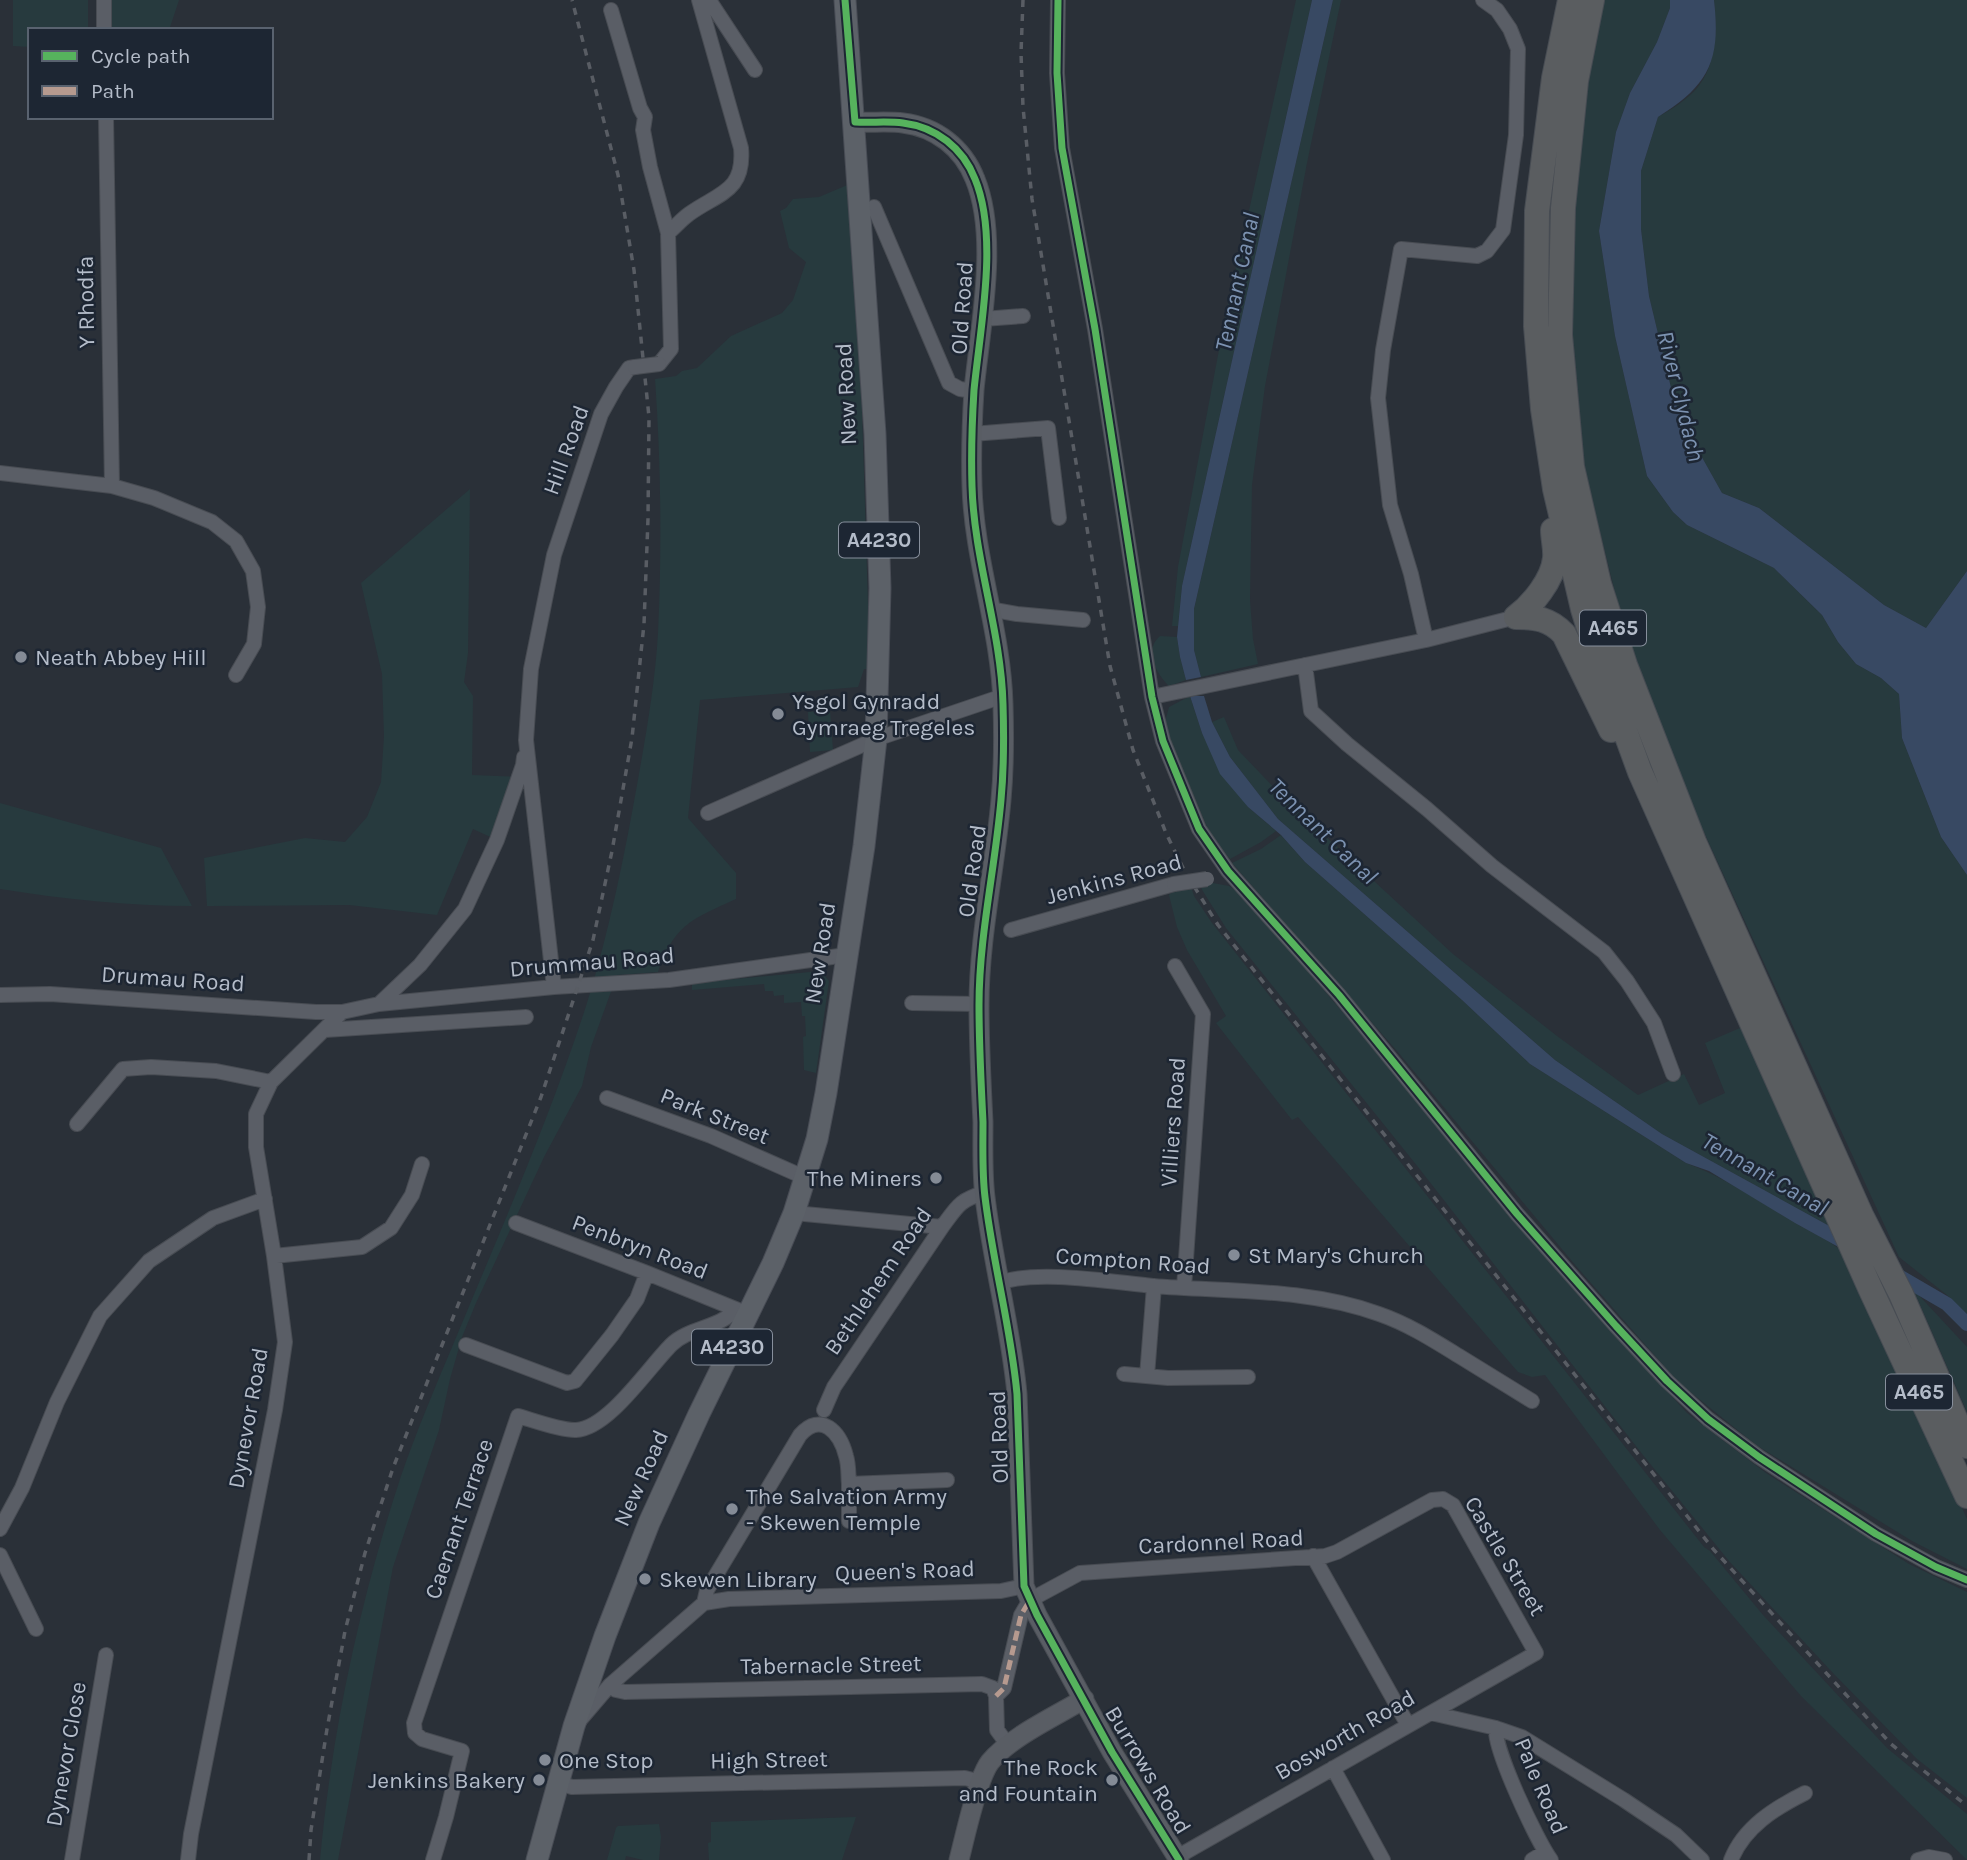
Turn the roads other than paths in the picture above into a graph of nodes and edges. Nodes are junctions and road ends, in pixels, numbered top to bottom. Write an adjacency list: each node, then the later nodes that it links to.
1 (104, 0): 10 (street)
2 (699, 0): 15 (street)
3 (709, 0): 11 (street)
4 (845, 0): 13 (main road, New Road / A4230)
5 (1058, 0): 31 (street)
6 (1483, 0): 27 (street)
7 (1570, 0): 22 (highway, A465)
8 (1592, 0): 57 (highway, A465)
9 (611, 10): 15 (street, Hill Road)
10 (104, 28)
11 (755, 70)
12 (106, 119): 21 (street, Y Rhodfa)
13 (855, 122): 17 (main road, Old Road); 32 (main road, New Road / A4230)
14 (874, 206): 18 (street, Old Road)
15 (668, 233): 33 (street, Hill Road, bridge)
16 (1023, 316): 17 (street)
17 (982, 318): 18 (main road, Old Road)
18 (974, 391): 19 (main road, Old Road)
19 (972, 434): 23 (street); 24 (main road, Old Road)
20 (0, 474): 21 (street)
21 (112, 486): 29 (street)
22 (1555, 489): 25 (highway, A465); 34 (highway, A465)
23 (1059, 518)
24 (989, 609): 26 (street); 30 (main road, Old Road)
25 (1516, 617): 27 (street); 34 (highway, A465)
26 (1083, 621)
27 (1426, 640): 28 (street)
28 (1305, 665): 31 (street); 48 (street)
29 (236, 675)
30 (1003, 696): 32 (street); 44 (main road, Old Road)
31 (1152, 697): 36 (street)
32 (876, 739): 35 (street); 38 (main road, New Road / A4230)
33 (526, 740): 40 (street, Hill Road); 43 (street)
34 (1640, 772): 57 (highway, A465)
35 (708, 813)
36 (1228, 871): 37 (street, Jenkins Road, bridge); 80 (street)
37 (1012, 930)
38 (846, 955): 40 (street, Drummau Road); 53 (main road, New Road / A4230)
39 (1175, 966): 64 (street, Villiers Road)
40 (554, 987): 43 (street, Drummau Road)
41 (0, 995): 45 (street, Drumau Road)
42 (912, 1003): 44 (street)
43 (379, 1004): 45 (street, Drummau Road)
44 (979, 1004): 54 (main road, Old Road)
45 (342, 1012): 47 (street, Dynevor Road)
46 (526, 1017): 47 (street)
47 (325, 1030): 49 (street, Dynevor Road)
48 (1673, 1074)
49 (271, 1082): 51 (street); 55 (street, Dynevor Road)
50 (607, 1098): 53 (street, Park Street)
51 (77, 1124)
52 (422, 1164): 60 (street)
53 (806, 1178): 56 (main road, New Road / A4230)
54 (985, 1193): 59 (street, Bethlehem Road); 62 (main road, Old Road)
55 (265, 1199): 60 (street, Dynevor Road); 77 (street)
56 (794, 1213): 59 (street); 65 (main road, New Road / A4230)
57 (1849, 1214): 72 (highway, A465); 75 (highway, A465)
58 (516, 1223): 61 (street, Penbryn Road)
59 (942, 1227): 71 (street, Bethlehem Road)
60 (274, 1256): 101 (street, Dynevor Road)
61 (647, 1273): 65 (street, Penbryn Road); 66 (street)
62 (999, 1283): 63 (street, Compton Road); 81 (main road, Old Road)
63 (1154, 1286): 64 (street, Compton Road); 68 (street)
64 (1184, 1288): 70 (street, Compton Road)
65 (743, 1312): 90 (main road, New Road / A4230); 102 (street, Caenant Terrace)
66 (466, 1345)
67 (1124, 1374): 68 (street)
68 (1147, 1377): 69 (street)
69 (1248, 1377)
70 (1532, 1401)
71 (824, 1410)
72 (1967, 1446)
73 (947, 1480): 74 (street)
74 (849, 1484): 76 (street); 82 (street)
75 (1967, 1496)
76 (849, 1521)
77 (0, 1529)
78 (0, 1555): 83 (street)
79 (1313, 1556): 81 (street, Cardonnel Road); 84 (street, Castle Street); 91 (street, Cardonnel Road)
80 (1967, 1580)
81 (1027, 1593): 82 (street, Queen's Road); 87 (street); 88 (main road, Old Road)
82 (704, 1603): 86 (street)
83 (36, 1629)
84 (1536, 1653): 89 (street, Bosworth Road)
85 (106, 1655): 100 (street, Dynevor Close)
86 (610, 1685): 87 (street, Tabernacle Street); 90 (street)
87 (996, 1696): 93 (street)
88 (1084, 1699): 93 (main road); 99 (main road, Burrows Road)
89 (1431, 1713): 91 (street, Bosworth Road); 92 (street)
90 (574, 1726): 96 (main road, New Road / A4230)
91 (1408, 1726): 94 (street, Bosworth Road)
92 (1496, 1728): 98 (street, Pale Road); 107 (street)
93 (1008, 1745): 95 (main road)
94 (1333, 1768): 99 (street, Bosworth Road); 105 (street)
95 (981, 1782): 96 (street, High Street); 104 (main road)
96 (558, 1783): 103 (main road, New Road / A4230)
97 (1805, 1793): 108 (street)
98 (1548, 1856): 106 (street)
99 (1178, 1858)
100 (72, 1860)
101 (188, 1860)
102 (433, 1860)
103 (537, 1860)
104 (959, 1860)
105 (1383, 1860)
106 (1532, 1860)
107 (1702, 1860)
108 (1731, 1860)
109 (1918, 1860): 110 (street)
110 (1945, 1860)

